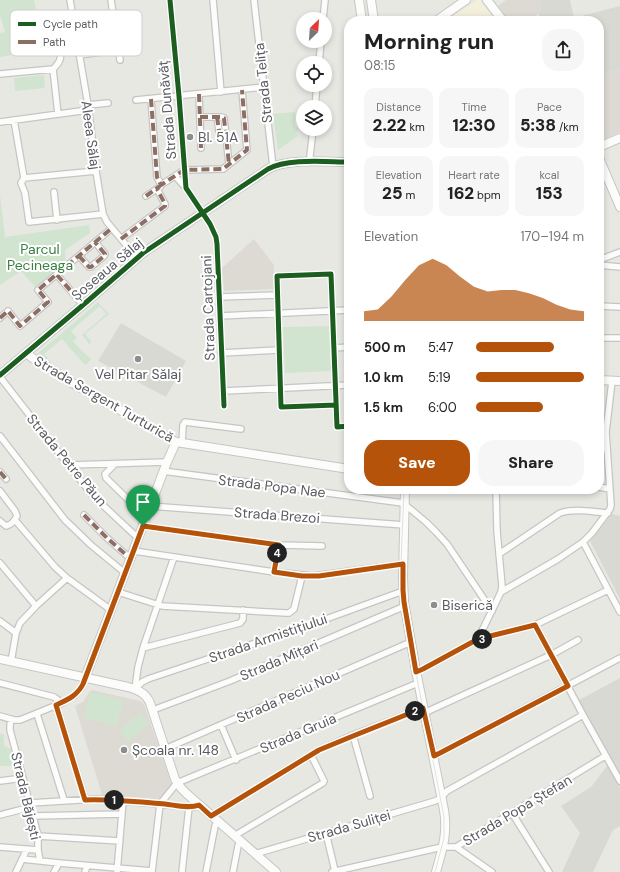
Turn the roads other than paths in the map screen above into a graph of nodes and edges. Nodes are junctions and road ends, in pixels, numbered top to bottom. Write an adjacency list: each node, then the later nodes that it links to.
1 (70, 0): 11 (street, Aleea Sălaj)
2 (111, 0): 12 (street)
3 (170, 0): 28 (street, Strada Dunăvăț)
4 (213, 0): 26 (street)
5 (254, 0): 24 (street, Strada Telița)
6 (325, 0): 13 (street)
7 (358, 0): 14 (street)
8 (371, 0): 15 (street)
9 (466, 0): 16 (street)
10 (487, 0): 17 (street)
11 (72, 10)
12 (112, 10)
13 (324, 12)
14 (361, 16)
15 (373, 16)
16 (443, 16)
17 (499, 16)
18 (61, 56): 22 (street)
19 (79, 56): 32 (street, Aleea Sălaj)
20 (119, 56): 21 (street)
21 (120, 60)
22 (53, 69): 23 (street); 33 (street)
23 (0, 74)
24 (264, 87): 25 (street); 46 (street, Strada Telița)
25 (242, 90): 26 (street); 45 (street)
26 (221, 92): 27 (street)
27 (200, 94): 28 (street); 34 (street)
28 (179, 96): 29 (street); 47 (street, Strada Dunăvăț)
29 (151, 99): 30 (street); 52 (street)
30 (136, 100)
31 (108, 103): 32 (street)
32 (88, 107): 33 (street); 49 (street, Aleea Sălaj)
33 (58, 114): 36 (street)
34 (200, 117): 35 (street); 42 (street)
35 (217, 117): 39 (street); 45 (street)
36 (14, 120): 37 (street); 51 (street)
37 (0, 122)
38 (312, 136): 43 (street)
39 (220, 138)
40 (620, 138): 41 (street)
41 (604, 145)
42 (201, 148)
43 (312, 162): 44 (street, Șoseaua Sălaj); 46 (street, Șoseaua Sălaj)
44 (344, 162)
45 (229, 164): 47 (street)
46 (273, 166): 57 (street, Șoseaua Sălaj)
47 (184, 170): 50 (street); 53 (street, Strada Dunăvăț)
48 (604, 170): 56 (street)
49 (96, 171): 51 (street); 58 (street, Aleea Sălaj)
50 (175, 176): 52 (street); 53 (street)
51 (24, 178): 59 (street)
52 (159, 187): 55 (street); 61 (street)
53 (186, 188): 57 (street, Strada Dunăvăț)
54 (54, 192): 59 (street)
55 (146, 196)
56 (620, 207)
57 (203, 213): 65 (street, Șoseaua Sălaj); 71 (street, Strada Cartojani)
58 (103, 214): 59 (street); 60 (street, Aleea Sălaj)
59 (57, 220)
60 (112, 228): 61 (street, Aleea Sălaj); 62 (street)
61 (121, 239): 65 (street, Aleea Sălaj)
62 (95, 242): 64 (street); 64 (street)
63 (620, 252): 66 (street)
64 (79, 256): 69 (street)
65 (137, 258): 72 (street, Șoseaua Sălaj)
66 (604, 258)
67 (604, 265): 68 (street)
68 (620, 267)
69 (57, 275): 72 (street); 79 (street)
70 (278, 294): 71 (street); 76 (street); 77 (street)
71 (219, 297): 78 (street, Strada Cartojani)
72 (83, 305): 85 (street, Șoseaua Sălaj)
73 (604, 306): 74 (street)
74 (620, 307)
75 (344, 310): 76 (street)
76 (333, 311): 77 (street); 83 (street)
77 (278, 313): 78 (street); 84 (street)
78 (220, 316): 86 (street, Strada Cartojani)
79 (0, 318)
80 (604, 338): 81 (street)
81 (620, 338)
82 (344, 347): 83 (street)
83 (334, 348): 91 (street)
84 (279, 350): 86 (street); 92 (street)
85 (27, 353): 87 (street, Șoseaua Sălaj); 99 (street, Strada Sergent Turturică)
86 (221, 353): 93 (street, Strada Cartojani)
87 (0, 376): 104 (street, Strada Petre Păun)
88 (604, 380): 89 (street)
89 (616, 381): 101 (street)
90 (344, 385): 91 (street)
91 (335, 386): 92 (street); 94 (street)
92 (281, 388): 93 (street); 94 (street)
93 (223, 391): 95 (street, Strada Cartojani)
94 (336, 405): 96 (street)
95 (224, 406)
96 (344, 426)
97 (241, 428): 99 (street)
98 (0, 436): 134 (street)
99 (179, 443): 102 (street); 105 (street, Strada Sergent Turturică)
100 (604, 449): 101 (street)
101 (607, 449): 110 (street)
102 (167, 462): 103 (street); 106 (street)
103 (115, 464): 104 (street); 118 (street)
104 (69, 466): 123 (street, Strada Petre Păun)
105 (344, 468)
106 (163, 471): 114 (street, Strada Popa Nae); 115 (street)
107 (0, 472): 108 (street)
108 (6, 479)
109 (604, 488): 110 (street)
110 (610, 489): 116 (street)
111 (0, 491): 119 (street)
112 (405, 494): 114 (street)
113 (496, 494): 128 (street)
114 (404, 504): 121 (street); 146 (street)
115 (150, 506): 118 (street); 121 (street, Strada Brezoi)
116 (608, 513): 124 (street); 128 (street)
117 (84, 515): 130 (street)
118 (146, 517): 122 (street)
119 (15, 520): 120 (street); 136 (street)
120 (0, 521)
121 (404, 525): 132 (street)
122 (143, 526): 123 (street); 125 (street)
123 (138, 538): 127 (street)
124 (583, 542): 138 (street); 140 (street)
125 (279, 545): 126 (street); 133 (street)
126 (322, 546)
127 (134, 551): 129 (street); 130 (street)
128 (499, 554): 140 (street)
129 (174, 557): 133 (street); 141 (street)
130 (131, 559): 134 (street)
131 (0, 563): 142 (street)
132 (403, 564): 135 (street); 137 (street)
133 (274, 572): 135 (street)
134 (125, 573): 139 (street)
135 (302, 576): 145 (street)
136 (67, 578): 142 (street); 144 (street)
137 (403, 590): 143 (street); 164 (street, Strada Armistițiului)
138 (608, 590): 147 (street); 149 (street)
139 (118, 592): 141 (street); 144 (street)
140 (501, 592): 146 (street)
141 (158, 605): 145 (street); 154 (street)
142 (36, 606): 150 (street)
143 (404, 606): 153 (street); 167 (street, Strada Mițari)
144 (111, 610): 160 (street)
145 (243, 610): 154 (street)
146 (492, 611): 151 (street)
147 (620, 612)
148 (0, 620): 150 (street)
149 (535, 625): 151 (street); 155 (street)
150 (16, 632): 158 (street)
151 (478, 639): 159 (street)
152 (578, 640): 155 (street)
153 (411, 642): 159 (street); 173 (street, Strada Peciu Nou)
154 (143, 648): 164 (street)
155 (551, 655): 163 (street); 168 (street)
156 (620, 658): 163 (street)
157 (0, 659): 158 (street)
158 (11, 662): 160 (street)
159 (416, 672): 161 (street)
160 (86, 678): 164 (street); 165 (street)
161 (418, 682): 168 (street); 179 (street, Strada Gruia)
162 (0, 683): 165 (street)
163 (568, 686): 170 (street); 177 (street)
164 (133, 688): 167 (street)
165 (62, 702): 166 (street)
166 (56, 705): 169 (street); 187 (street)
167 (153, 710): 175 (street)
168 (424, 710): 174 (street); 177 (street)
169 (37, 714): 172 (street); 186 (street)
170 (583, 715): 178 (street); 185 (street, Strada Suliței)
171 (0, 716): 172 (street)
172 (11, 719): 180 (street, Strada Băjești)
173 (221, 725): 175 (street, Strada Peciu Nou); 179 (street)
174 (353, 736): 176 (street); 184 (street)
175 (165, 749): 183 (street)
176 (311, 755): 196 (street); 200 (street)
177 (434, 756): 185 (street)
178 (606, 756): 182 (street); 192 (street, Strada Popa Ștefan)
179 (236, 760): 183 (street, Strada Gruia)
180 (23, 778): 181 (street); 191 (street, Strada Băjești)
181 (0, 780)
182 (620, 780)
183 (177, 783): 189 (street); 190 (street)
184 (370, 796)
185 (442, 797): 198 (street, Strada Suliței); 203 (street)
186 (64, 800): 187 (street); 191 (street)
187 (85, 800): 188 (street)
188 (124, 800): 189 (street); 193 (street)
189 (160, 804): 190 (street); 215 (street)
190 (194, 804): 196 (street); 216 (street)
191 (30, 805): 194 (street); 195 (street, Strada Băjești)
192 (512, 813): 204 (street, Strada Popa Ștefan); 223 (street)
193 (122, 814): 195 (street); 201 (street)
194 (0, 815)
195 (33, 816): 199 (street, Strada Băjești)
196 (211, 816): 197 (street)
197 (217, 822): 200 (street); 217 (street)
198 (326, 833): 207 (street, Strada Suliței); 220 (street)
199 (38, 836): 201 (street); 206 (street, Strada Băjești)
200 (237, 839): 207 (street); 218 (street)
201 (120, 841): 212 (street)
202 (0, 847): 205 (street)
203 (443, 847): 204 (street, Strada Popa Ștefan); 220 (street, Strada Popa Ștefan); 221 (street)
204 (456, 847): 222 (street)
205 (27, 849): 206 (street); 208 (street)
206 (38, 850): 209 (street, Strada Băjești)
207 (255, 854): 219 (street)
208 (22, 859): 209 (street); 213 (street)
209 (40, 861): 210 (street)
210 (59, 863): 211 (street); 214 (street)
211 (86, 869): 212 (street)
212 (117, 870): 215 (street)
213 (16, 872)
214 (54, 872)
215 (152, 872)
216 (182, 872)
217 (206, 872)
218 (233, 872)
219 (276, 872)
220 (333, 872)
221 (436, 872)
222 (492, 872)
223 (549, 872)

